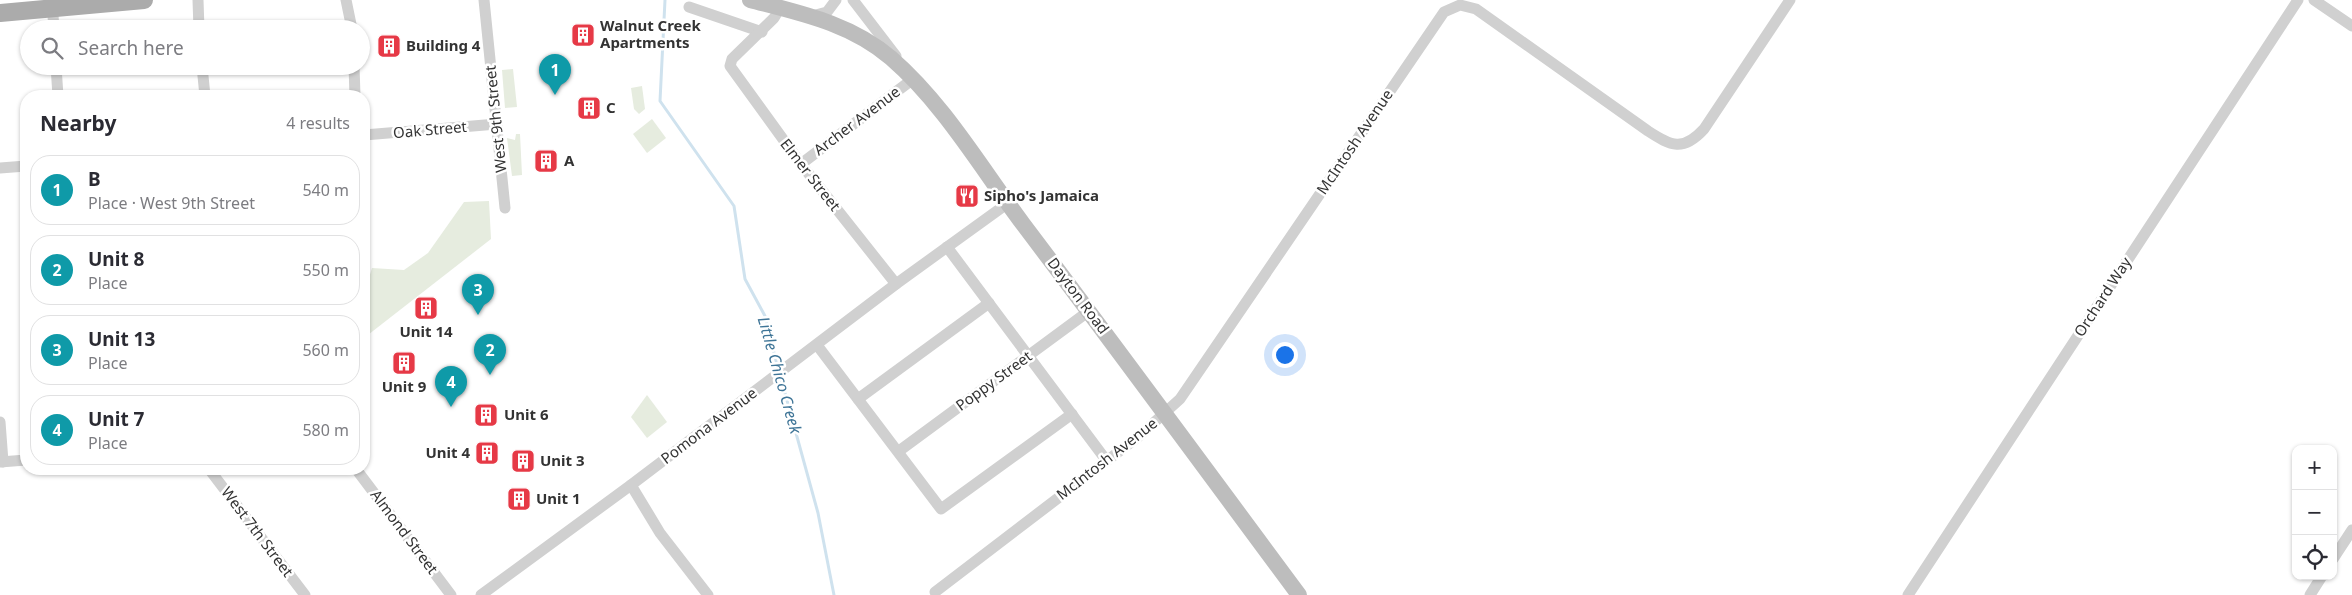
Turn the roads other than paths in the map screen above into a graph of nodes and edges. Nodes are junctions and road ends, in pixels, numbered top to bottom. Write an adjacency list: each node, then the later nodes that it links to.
1 (144, 0): 11 (main road)
2 (198, 0): 17 (street)
3 (346, 0): 18 (street)
4 (484, 0): 28 (street, West 9th Street)
5 (750, 0): 13 (street)
6 (836, 0): 15 (street)
7 (853, 0): 24 (street, Dayton Road)
8 (1790, 0): 43 (street, McIntosh Avenue)
9 (2298, 0): 61 (street, Orchard Way)
10 (2314, 0): 19 (street)
11 (52, 4): 14 (main road); 16 (street)
12 (689, 7): 20 (street)
13 (780, 8): 15 (street); 20 (street)
14 (0, 13)
15 (810, 16): 24 (street)
16 (53, 20)
17 (199, 20)
18 (350, 20)
19 (2352, 26)
20 (762, 32): 30 (street, Elmer Street)
21 (57, 75): 25 (street)
22 (203, 75): 26 (street)
23 (354, 75): 27 (street)
24 (913, 79): 30 (street, Archer Avenue); 33 (street, Dayton Road)
25 (58, 90)
26 (204, 90)
27 (355, 90)
28 (497, 124): 29 (street, Oak Street); 34 (street, West 9th Street)
29 (370, 135)
30 (801, 164): 36 (street, Elmer Street)
31 (20, 166): 32 (street)
32 (0, 168)
33 (1008, 203): 35 (street, Pomona Avenue); 38 (street, Dayton Road)
34 (505, 208)
35 (947, 247): 36 (street, Pomona Avenue); 37 (street)
36 (896, 284): 39 (street, Pomona Avenue)
37 (989, 303): 40 (street); 41 (street)
38 (1090, 311): 40 (street, Poppy Street); 43 (street, Dayton Road)
39 (817, 345): 41 (street); 51 (street, Pomona Avenue)
40 (1028, 356): 42 (street); 45 (street, Poppy Street)
41 (858, 399): 45 (street)
42 (1072, 414): 45 (street); 47 (street)
43 (1164, 414): 47 (street, McIntosh Avenue); 60 (street, Dayton Road)
44 (0, 422): 48 (street)
45 (898, 451)
46 (20, 460): 48 (street)
47 (1106, 460): 55 (street, McIntosh Avenue)
48 (2, 462)
49 (214, 475): 56 (street, West 7th Street)
50 (361, 475): 57 (street, Almond Street)
51 (631, 485): 58 (street, Pomona Avenue); 59 (street)
52 (2352, 530): 53 (street)
53 (2337, 553)
54 (2319, 580): 62 (street)
55 (935, 592)
56 (305, 595)
57 (452, 595)
58 (481, 595)
59 (708, 595)
60 (1299, 595)
61 (1908, 595)
62 (2310, 595)

